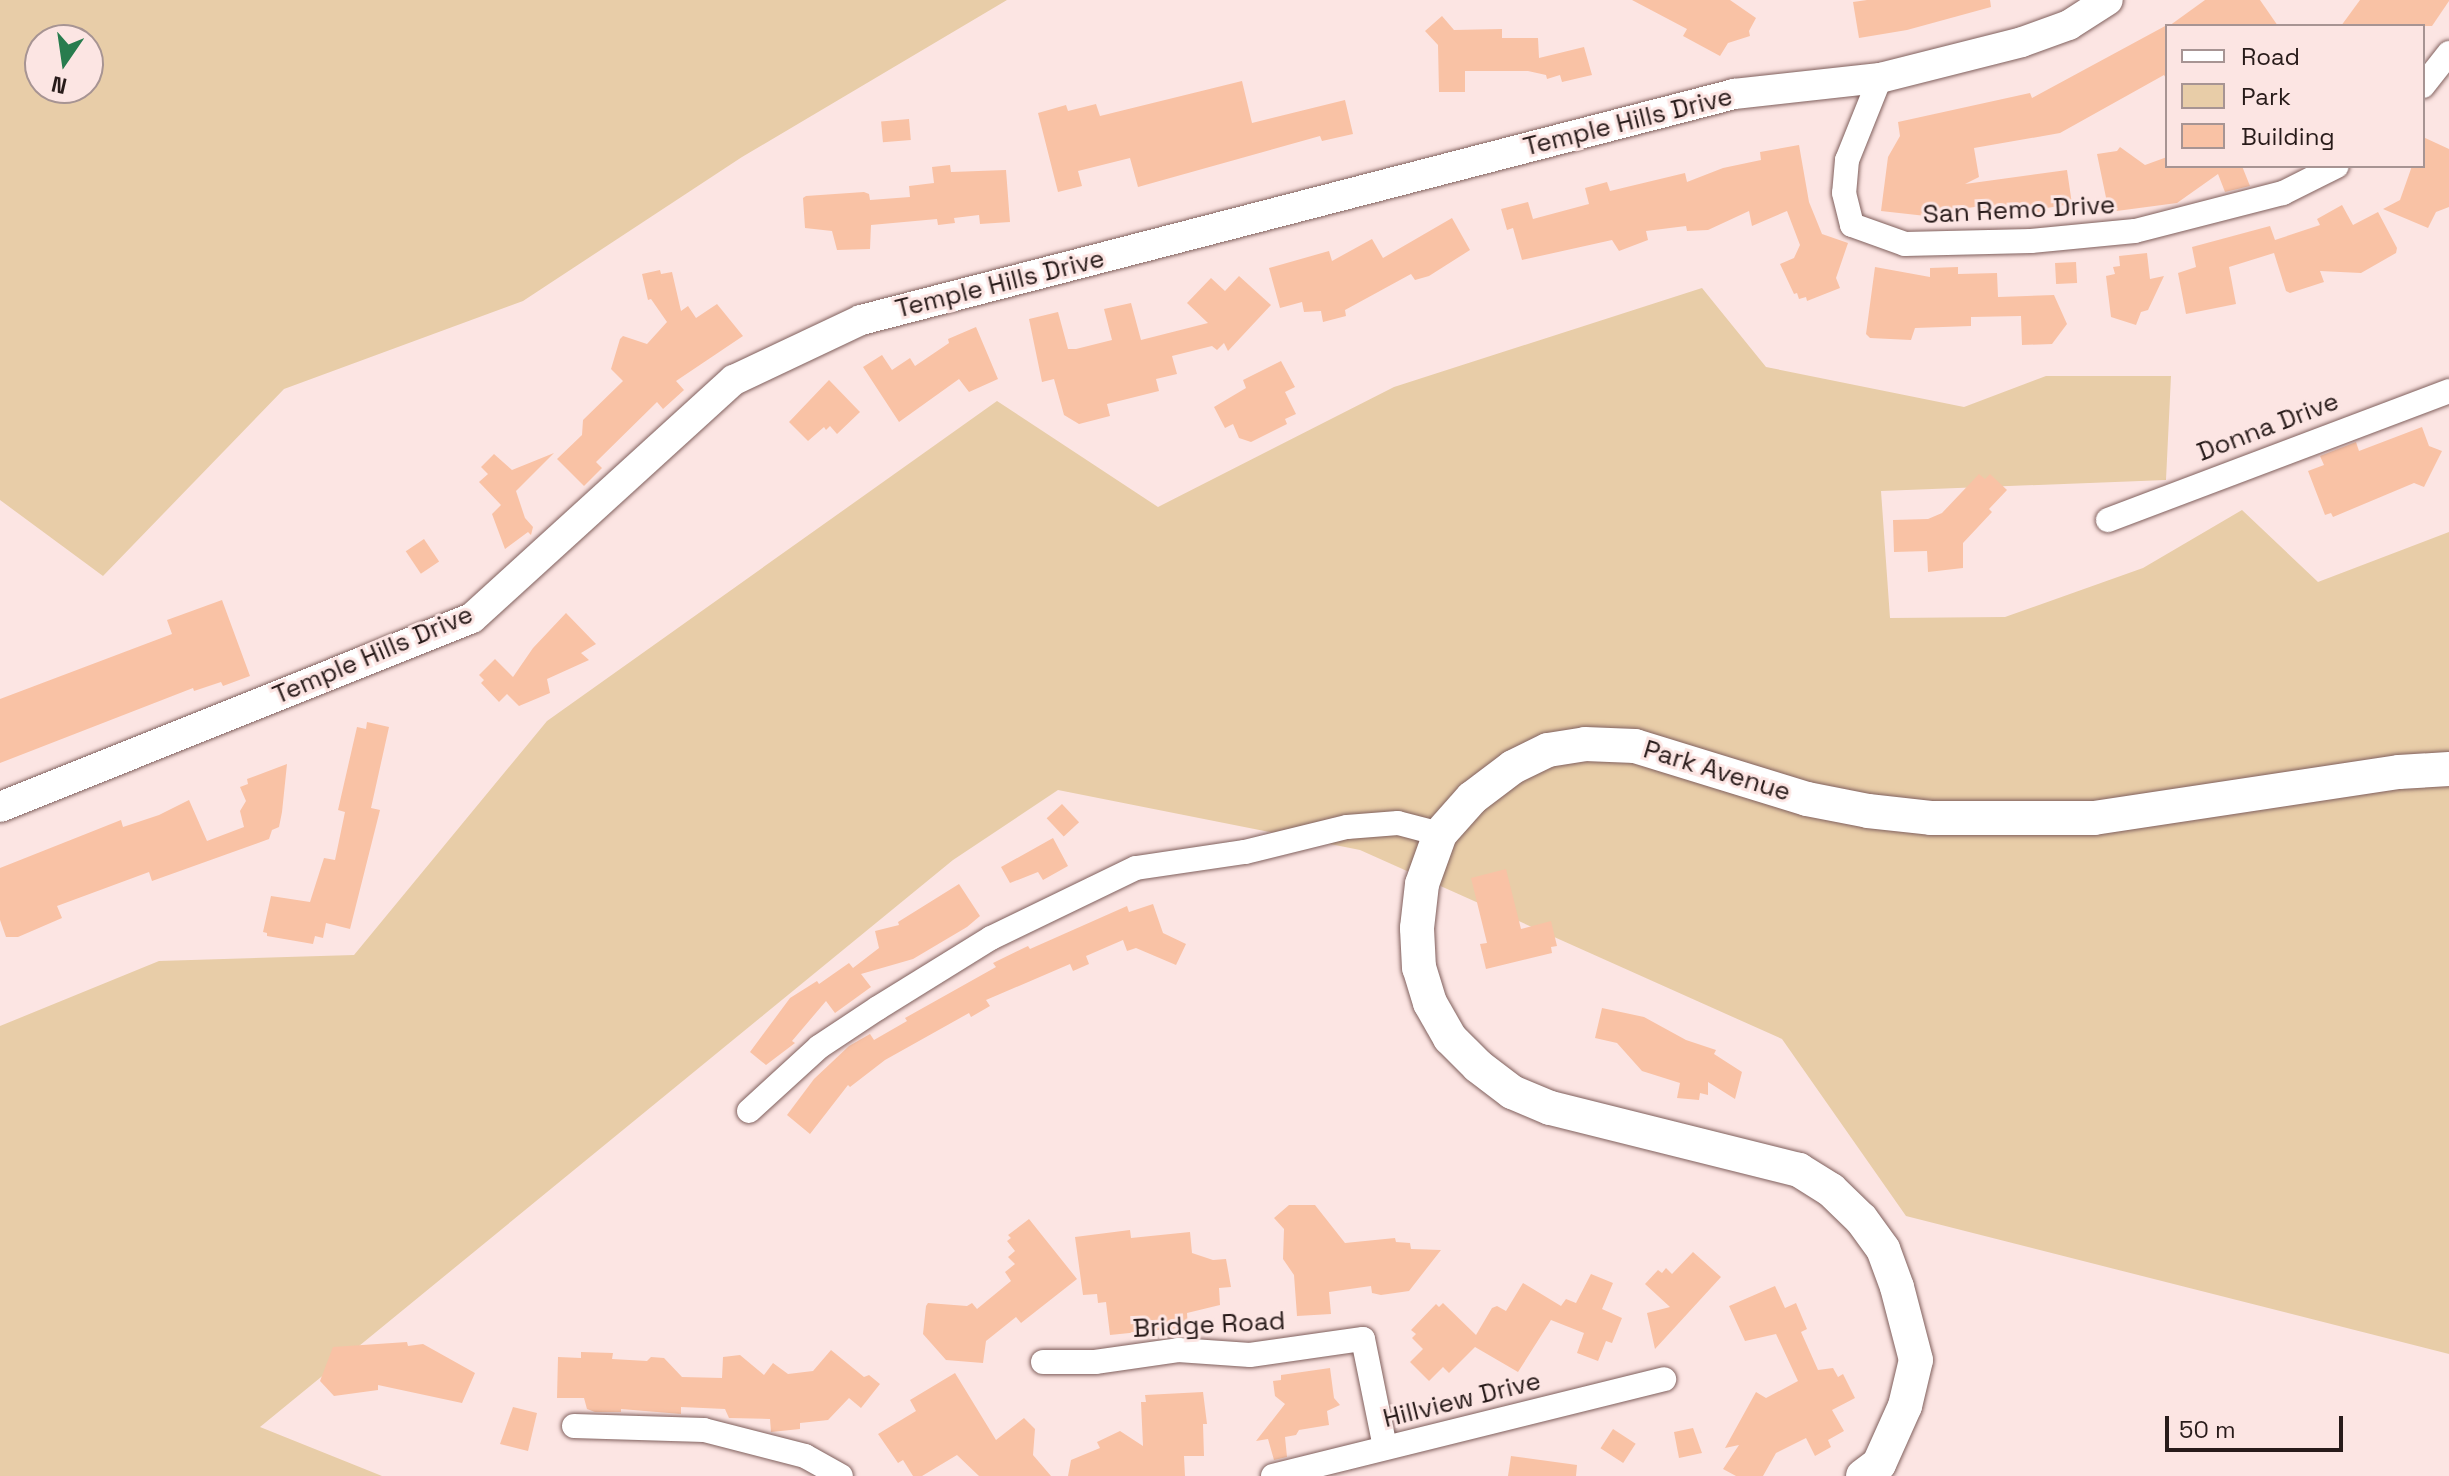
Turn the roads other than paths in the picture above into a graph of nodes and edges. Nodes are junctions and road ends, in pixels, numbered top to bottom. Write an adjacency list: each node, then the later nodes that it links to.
1 (2108, 0): 3 (street, Temple Hills Drive)
2 (2449, 53): 4 (street)
3 (1880, 78): 5 (street, San Remo Drive); 9 (street, Temple Hills Drive)
4 (2425, 83)
5 (2333, 168)
6 (2449, 391): 7 (street, Donna Drive)
7 (2108, 520)
8 (2449, 769): 10 (main road, Park Avenue)
9 (0, 807)
10 (1440, 834): 11 (street); 16 (main road, Park Avenue)
11 (749, 1111)
12 (1043, 1362): 15 (street, Bridge Road)
13 (1664, 1379): 15 (street, Hillview Drive)
14 (574, 1426): 17 (street)
15 (1385, 1447): 18 (street, Hillview Drive)
16 (1878, 1472)
17 (841, 1476)
18 (1273, 1476)

